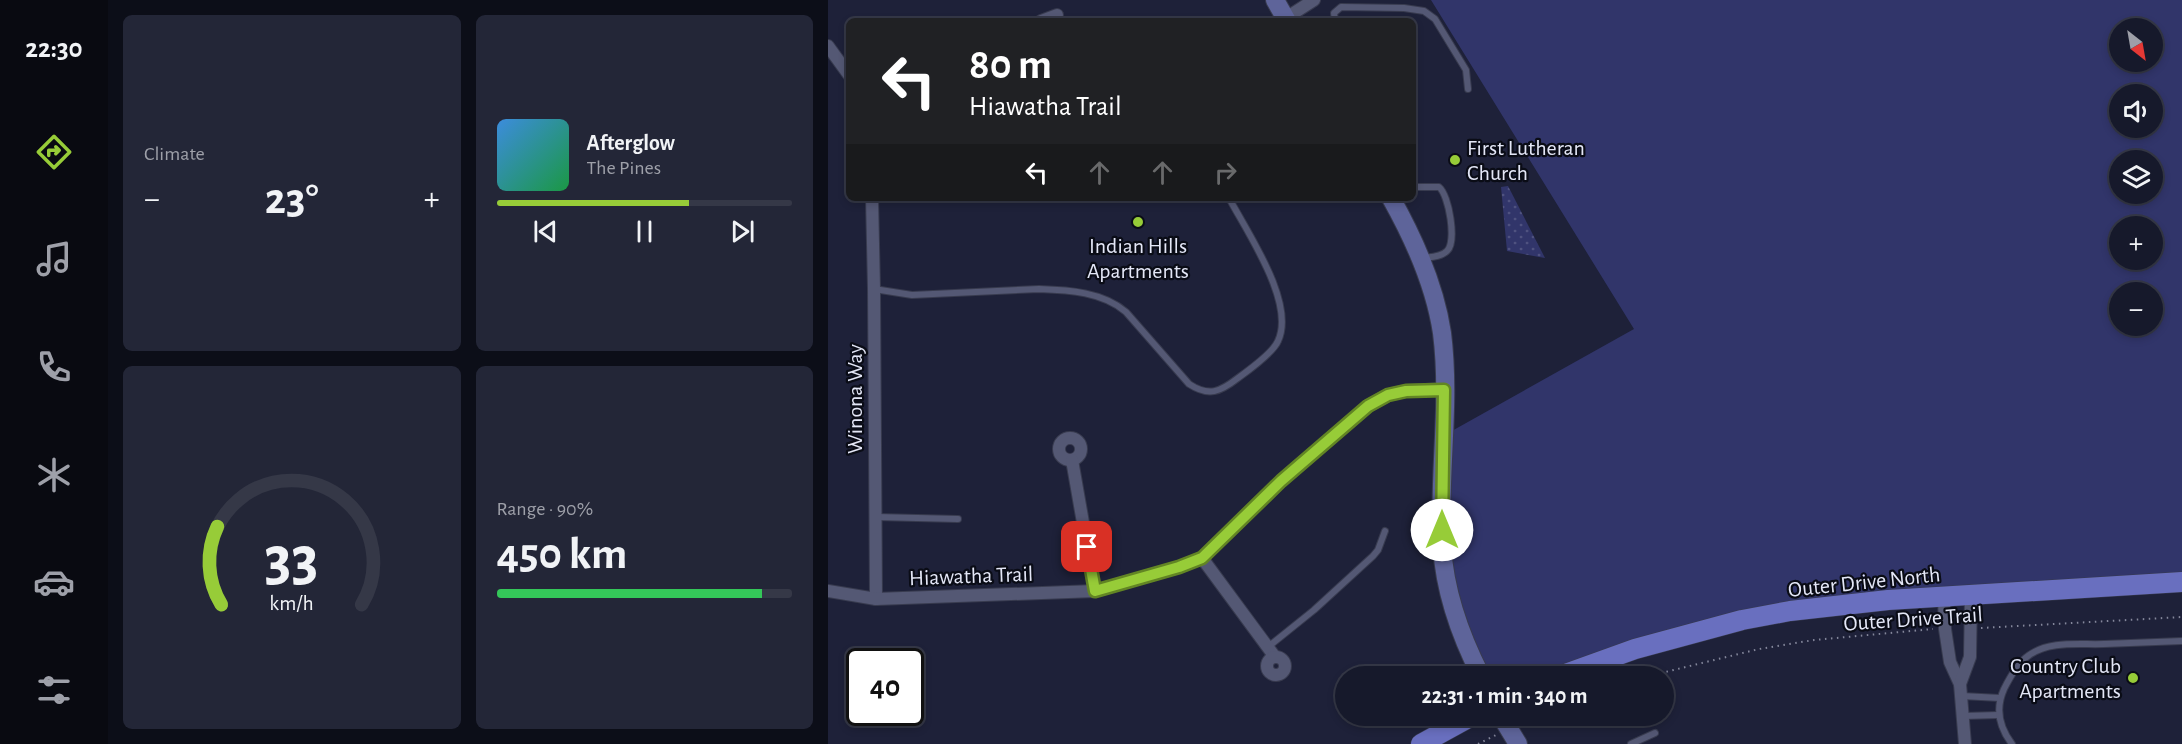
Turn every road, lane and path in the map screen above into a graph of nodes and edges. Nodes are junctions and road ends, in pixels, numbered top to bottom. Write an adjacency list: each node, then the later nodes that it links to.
1 (1275, 0): 5 (street)
2 (1314, 0): 6 (street)
3 (1057, 15): 4 (street)
4 (1049, 18)
5 (1285, 18)
6 (1287, 18)
7 (1335, 18): 10 (lane)
8 (828, 46): 9 (street)
9 (846, 71)
10 (1467, 89)
11 (1416, 187): 15 (lane)
12 (872, 201): 16 (street, Winona Way)
13 (1231, 201): 16 (lane)
14 (1393, 201): 15 (street)
15 (1421, 258): 17 (street)
16 (874, 289): 19 (street, Winona Way)
17 (1444, 390): 22 (street, Hiawatha Trail); 34 (street)
18 (1072, 460): 25 (street)
19 (875, 517): 20 (lane); 28 (street, Winona Way)
20 (958, 519)
21 (1385, 531): 33 (lane)
22 (1202, 558): 25 (street, Hiawatha Trail); 33 (street)
23 (2182, 582): 26 (main road, Outer Drive North)
24 (828, 591): 28 (street, Hiawatha Trail)
25 (1095, 591): 28 (street, Hiawatha Trail)
26 (1971, 595): 27 (main road, Outer Drive North); 31 (street)
27 (1944, 597): 30 (street); 35 (main road, Outer Drive North)
28 (876, 599)
29 (2182, 617): 31 (path, Outer Drive Trail)
30 (1945, 629): 36 (path, Outer Drive Trail); 37 (street)
31 (1971, 629): 37 (street)
32 (2182, 641): 38 (lane)
33 (1271, 652)
34 (1476, 666)
35 (1588, 666)
36 (1674, 670)
37 (1961, 690): 38 (lane); 40 (street)
38 (2000, 698): 39 (lane)
39 (1998, 715): 40 (lane); 48 (lane)
40 (1963, 716): 47 (street)
41 (1454, 726): 44 (main road)
42 (1506, 726): 45 (street)
43 (1655, 733): 46 (lane)
44 (1421, 744)
45 (1518, 744)
46 (1631, 744)
47 (1965, 744)
48 (2012, 744)

